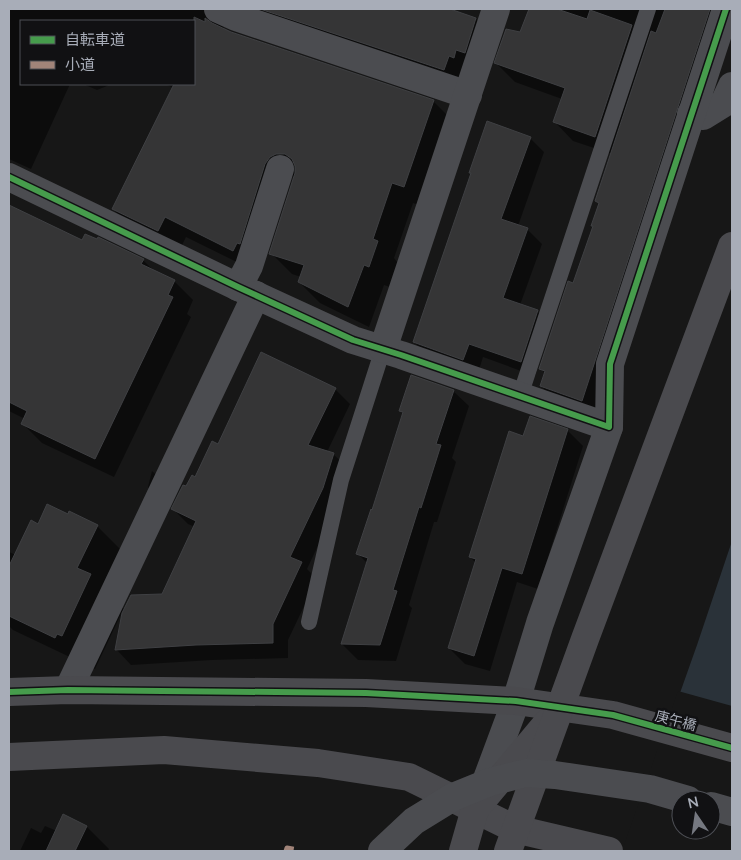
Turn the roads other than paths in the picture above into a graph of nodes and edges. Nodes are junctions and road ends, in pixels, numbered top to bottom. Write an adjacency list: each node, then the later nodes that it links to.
1 (218, 9): 6 (street)
2 (496, 9): 6 (street)
3 (648, 9): 13 (lane)
4 (726, 9): 7 (street)
5 (732, 86): 7 (street)
6 (468, 95): 12 (street)
7 (691, 114): 14 (street)
8 (280, 168): 11 (street)
9 (9, 177): 11 (street)
10 (732, 246): 19 (street)
11 (247, 291): 12 (street); 16 (street)
12 (383, 349): 13 (street); 15 (lane)
13 (520, 396): 14 (street)
14 (609, 427): 18 (street)
15 (309, 622)
16 (68, 690): 17 (street, 庚午橋); 18 (street, 庚午橋)
17 (9, 692)
18 (516, 702): 19 (street, 庚午橋); 23 (street)
19 (560, 708): 20 (street, 庚午橋); 23 (street); 24 (street)
20 (732, 748)
21 (9, 757): 23 (street)
22 (671, 795): 25 (street, bridge)
23 (475, 809): 24 (street); 26 (street)
24 (512, 840): 27 (street)
25 (382, 851)
26 (463, 851)
27 (609, 851)

